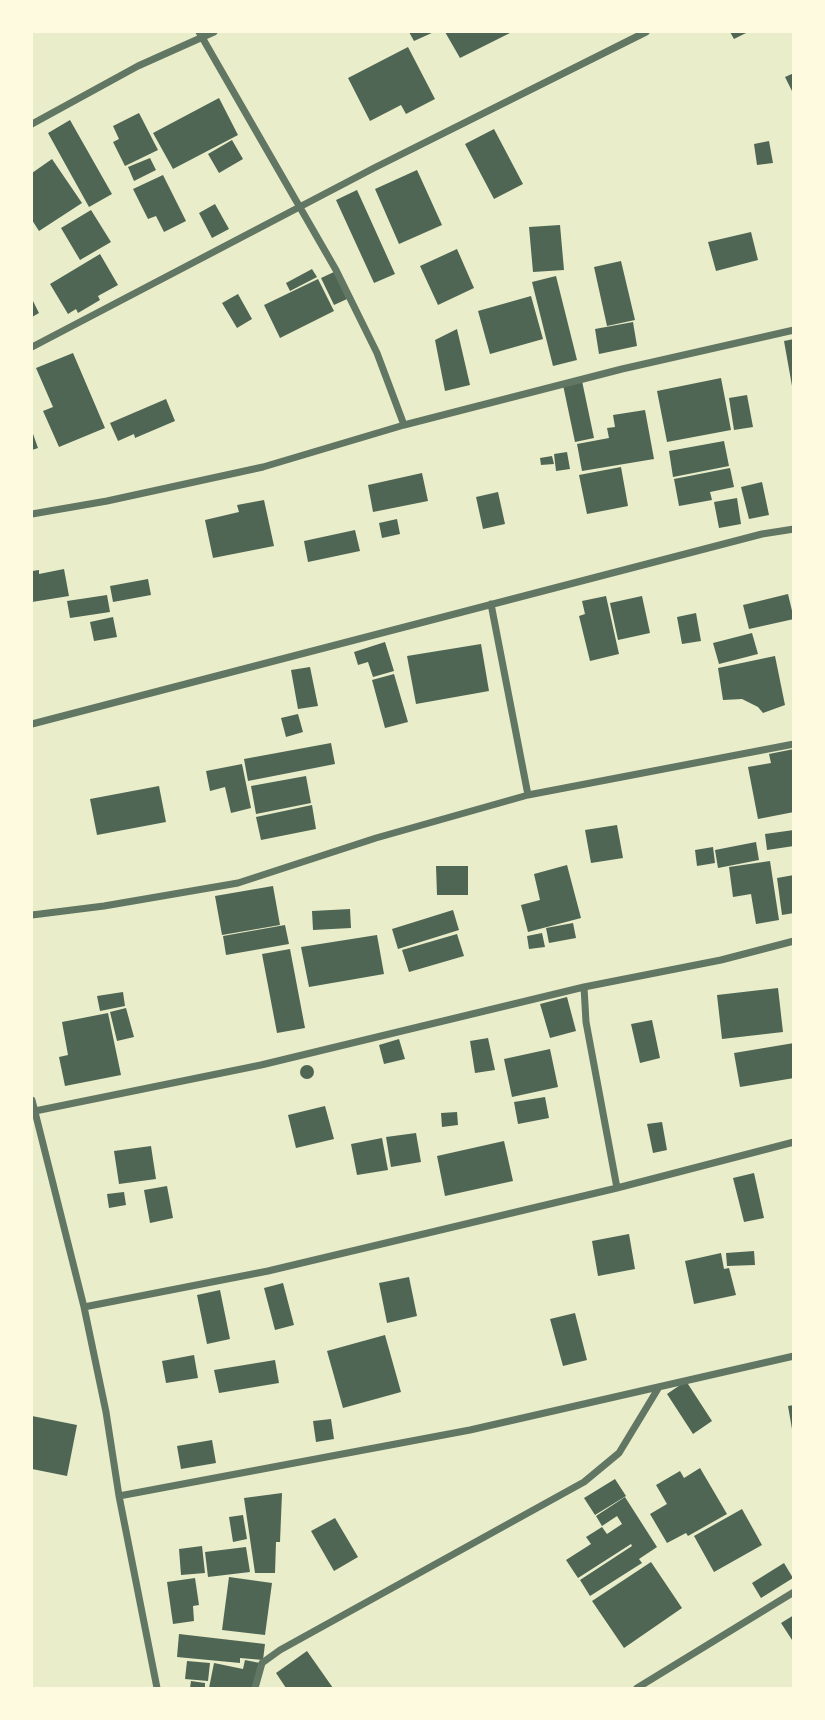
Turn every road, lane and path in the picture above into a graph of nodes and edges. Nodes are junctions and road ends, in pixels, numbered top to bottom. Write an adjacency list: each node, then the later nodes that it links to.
1 (214, 32): 3 (street)
2 (646, 32): 5 (street)
3 (201, 34): 4 (street); 5 (street)
4 (32, 124)
5 (299, 207): 7 (street); 8 (street)
6 (793, 330): 8 (street)
7 (32, 347)
8 (404, 425): 9 (street)
9 (32, 514)
10 (793, 529): 11 (street)
11 (491, 604): 12 (street); 14 (street)
12 (32, 724)
13 (793, 744): 14 (street)
14 (528, 795): 15 (street)
15 (32, 915)
16 (793, 941): 17 (street)
17 (584, 987): 19 (street); 21 (street)
18 (32, 1100): 19 (street)
19 (35, 1111): 22 (street)
20 (793, 1142): 21 (street)
21 (617, 1188): 22 (street)
22 (84, 1307): 25 (street)
23 (793, 1356): 24 (street)
24 (659, 1387): 25 (street); 28 (street)
25 (119, 1496): 27 (street)
26 (793, 1592): 29 (street)
27 (157, 1689)
28 (255, 1689)
29 (637, 1689)

